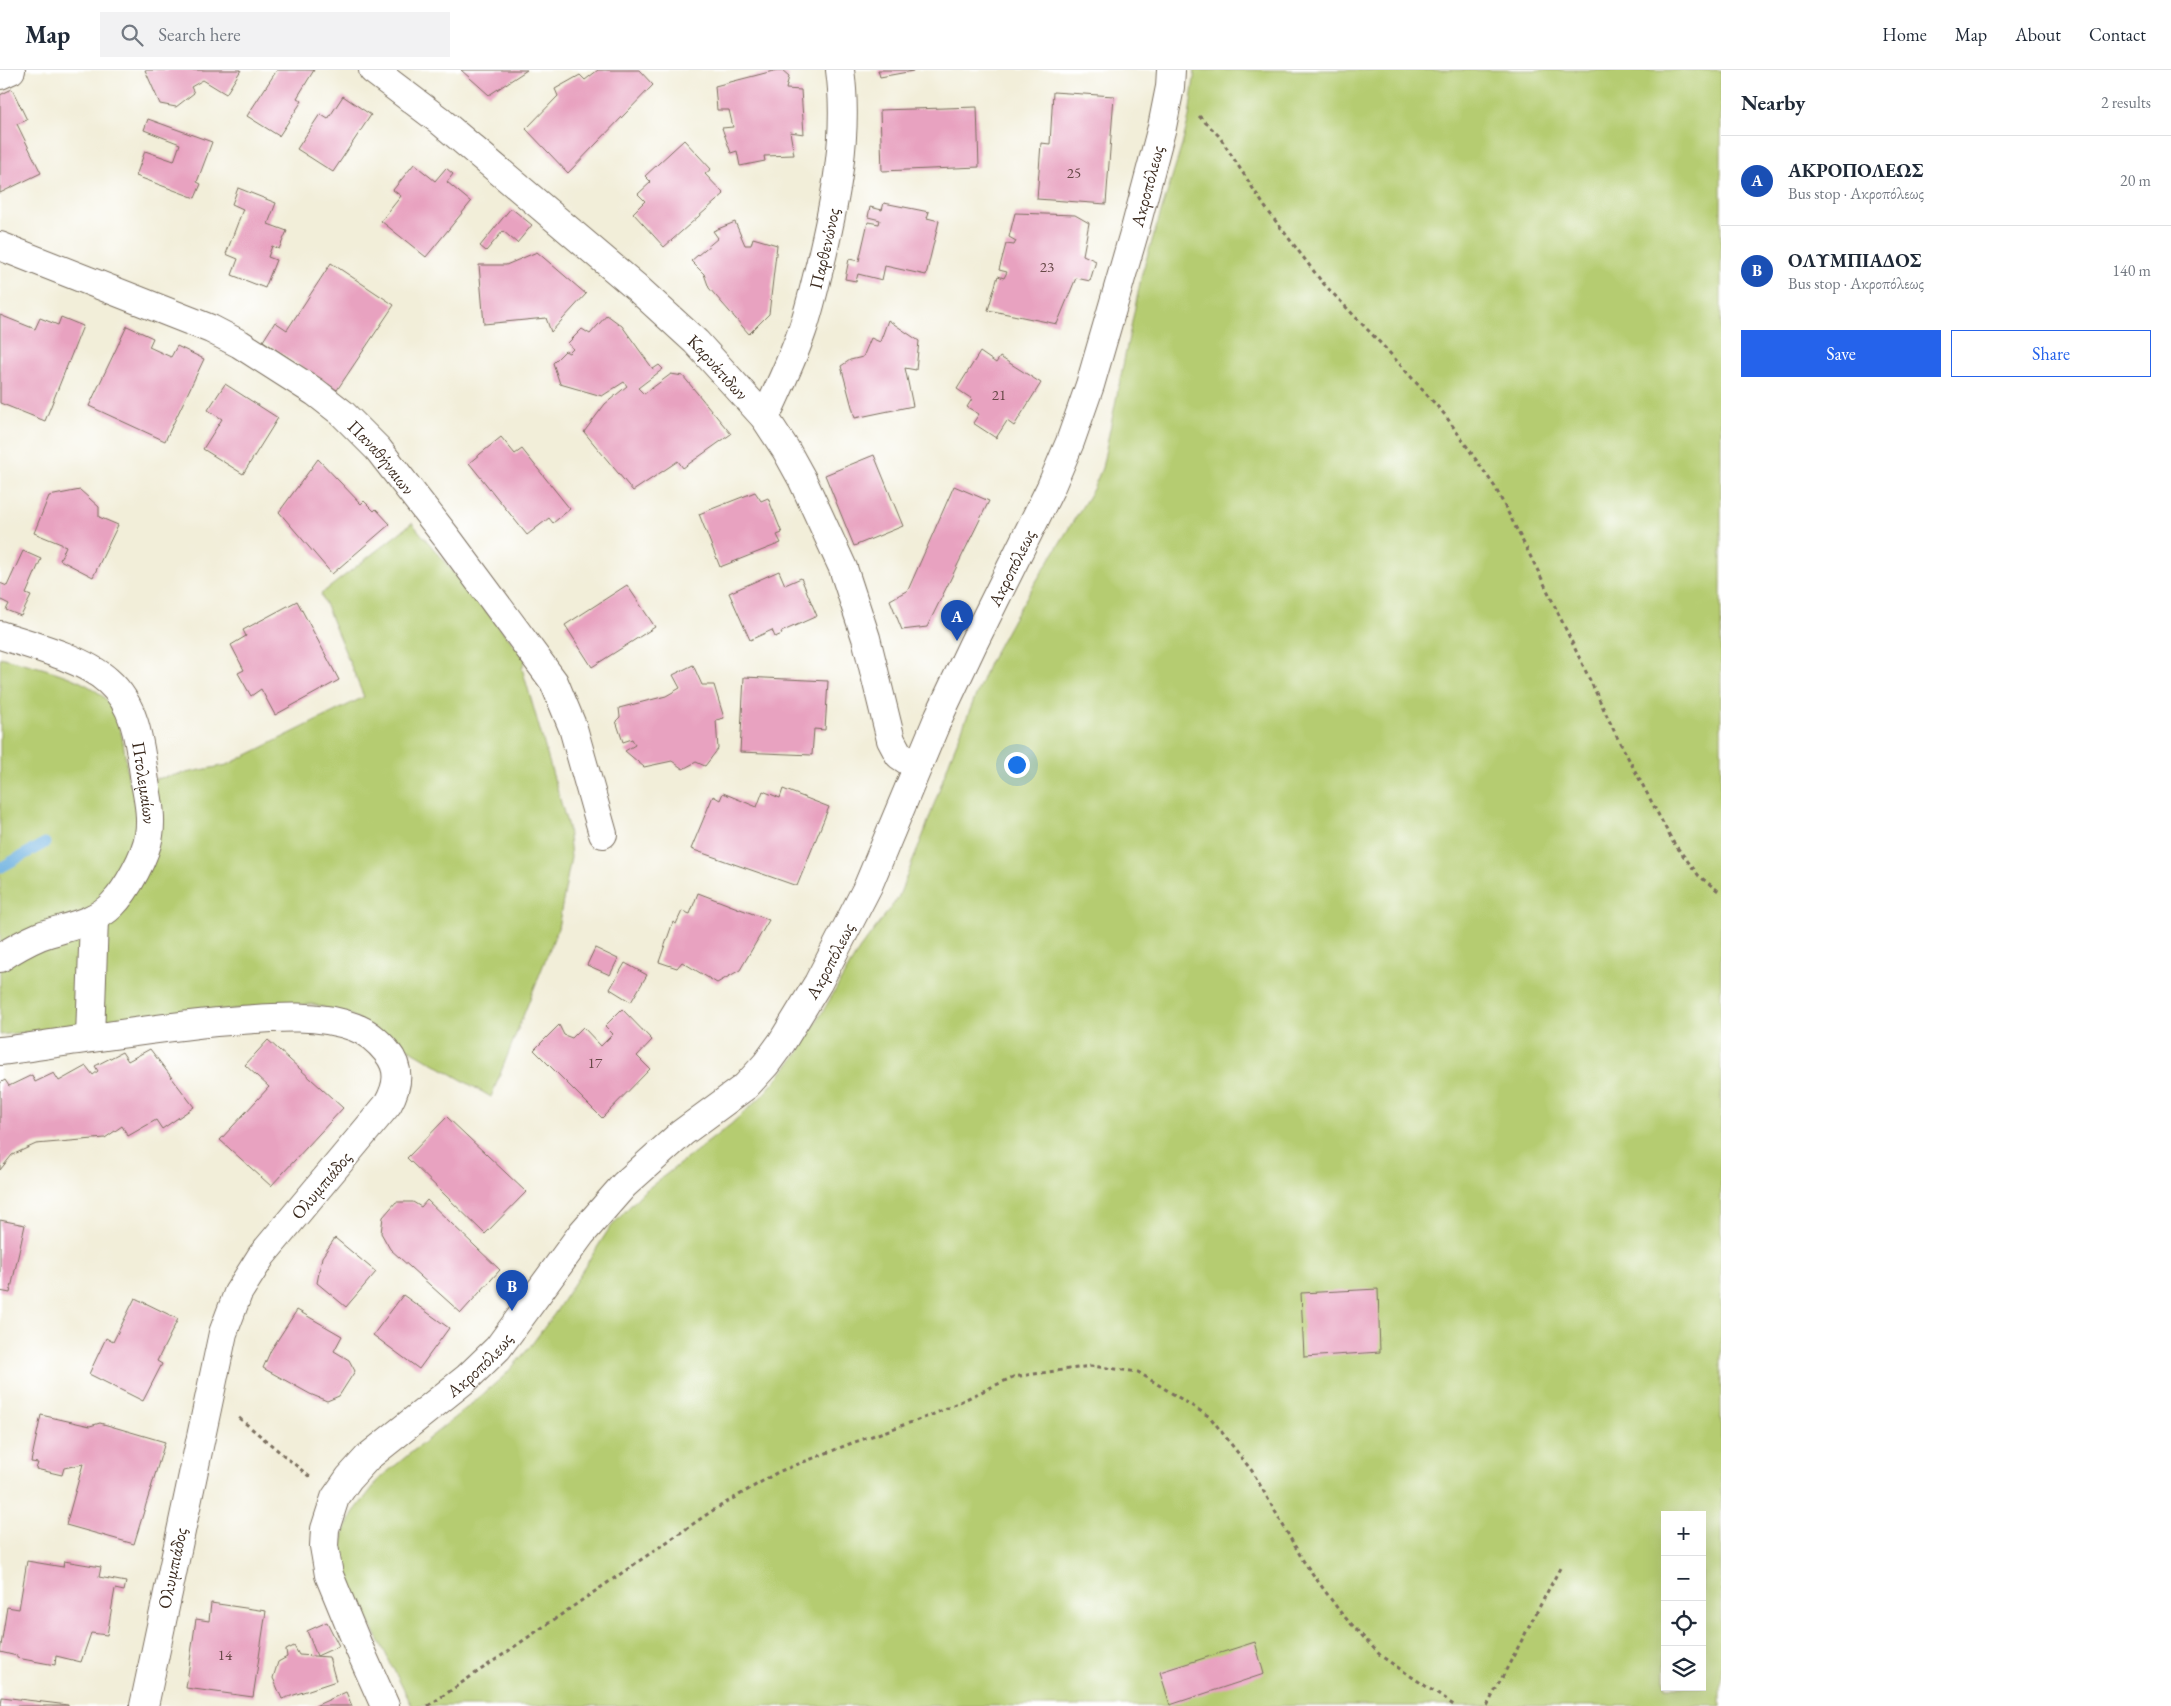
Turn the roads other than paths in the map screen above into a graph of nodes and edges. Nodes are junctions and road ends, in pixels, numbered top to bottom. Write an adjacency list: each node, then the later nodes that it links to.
1 (11, 70): 4 (street)
2 (373, 70): 7 (street, Καρυάτιδων)
3 (840, 70): 7 (street, Παρθενώνος)
4 (0, 75)
5 (1170, 79): 9 (street, Ακροπόλεως)
6 (0, 246): 10 (street, Παναθήναιων)
7 (765, 418): 9 (street, Καρυάτιδων)
8 (0, 635): 11 (street, Πτολεμαίων)
9 (917, 767): 16 (street, Ακροπόλεως)
10 (603, 834)
11 (94, 918): 12 (street, Πτολεμαίων); 13 (street)
12 (0, 958)
13 (90, 1038): 14 (street, Ολυμπιάδος); 15 (street, Ολυμπιάδος)
14 (0, 1051)
15 (144, 1706)
16 (386, 1706)

